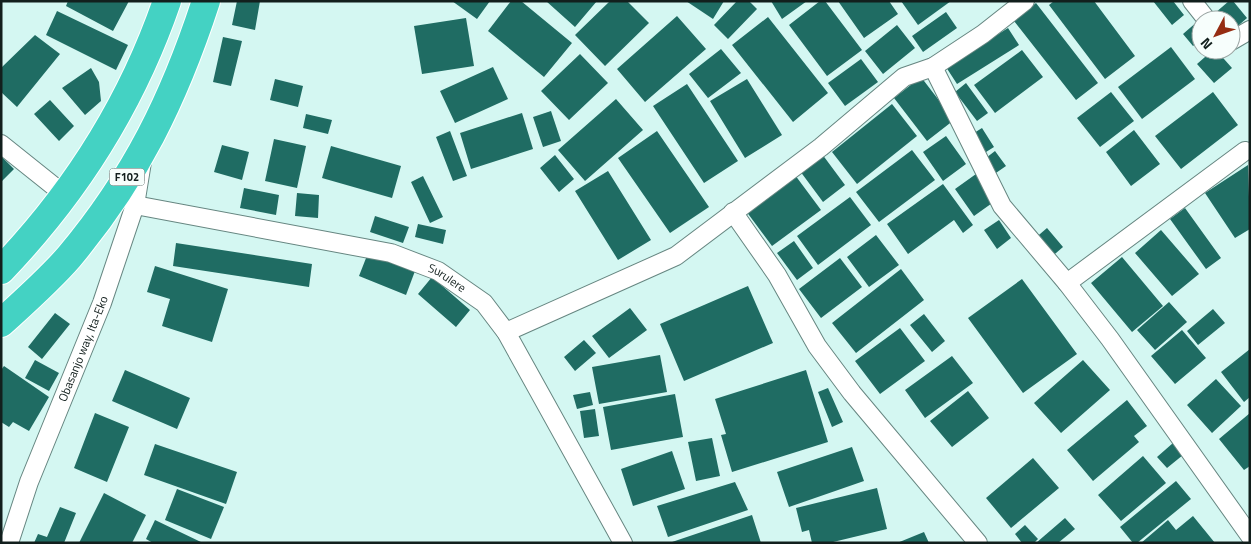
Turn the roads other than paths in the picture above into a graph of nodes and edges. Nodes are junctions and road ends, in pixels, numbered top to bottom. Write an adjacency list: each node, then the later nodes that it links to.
1 (167, 1): 8 (highway)
2 (206, 1): 7 (highway, F102)
3 (1025, 1): 4 (street)
4 (932, 67): 10 (street); 12 (street)
5 (1, 144): 8 (street)
6 (1245, 151): 12 (street)
7 (143, 152): 9 (street, Obasanjo way, Ita-Eko); 13 (highway, F102)
8 (66, 196): 11 (highway)
9 (135, 205): 14 (street, Surulere); 16 (street, Obasanjo way, Ita-Eko)
10 (733, 212): 14 (street); 18 (street)
11 (1, 270)
12 (1066, 283): 15 (street)
13 (1, 323)
14 (506, 332): 17 (street, Surulere)
15 (1250, 536)
16 (8, 543)
17 (623, 543)
18 (978, 543)

